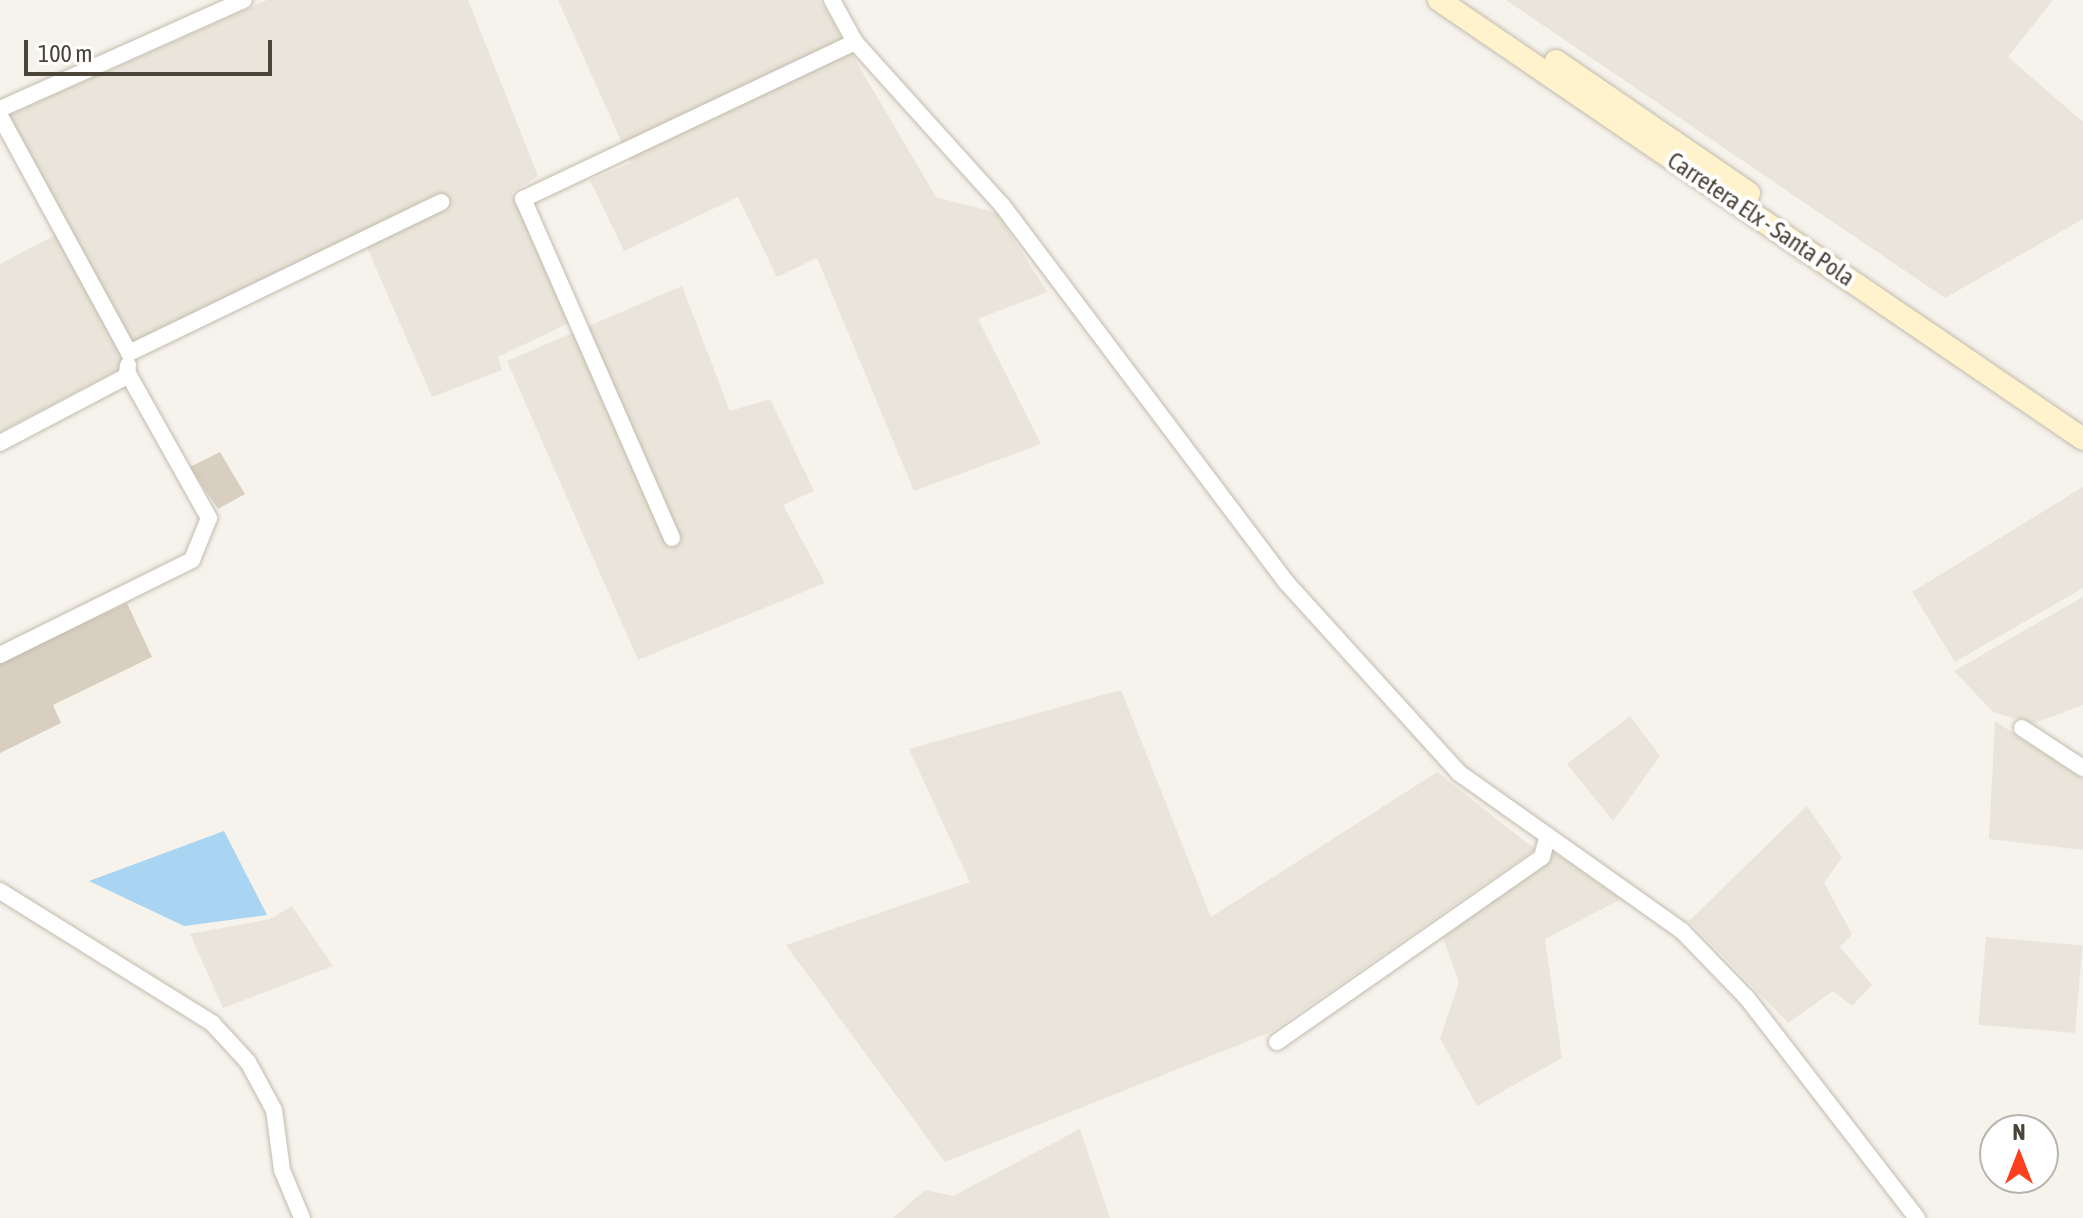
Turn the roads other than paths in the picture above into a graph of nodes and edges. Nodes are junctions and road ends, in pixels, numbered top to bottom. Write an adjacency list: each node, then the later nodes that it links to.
1 (244, 0): 6 (street)
2 (832, 0): 5 (street)
3 (1439, 0): 12 (main road, Carretera Elx - Santa Pola)
4 (1464, 0): 11 (main road, Carretera Elx - Santa Pola)
5 (855, 42): 14 (street); 18 (street)
6 (0, 109)
7 (0, 116): 9 (street)
8 (441, 202): 9 (street)
9 (129, 353): 10 (street)
10 (127, 372): 13 (street); 15 (street)
11 (2083, 422)
12 (2083, 439)
13 (0, 443)
14 (672, 538)
15 (0, 655)
16 (2022, 728): 17 (street)
17 (2083, 768)
18 (1547, 838): 20 (street); 22 (street)
19 (0, 891): 21 (street)
20 (1277, 1042)
21 (302, 1218)
22 (1917, 1218)

